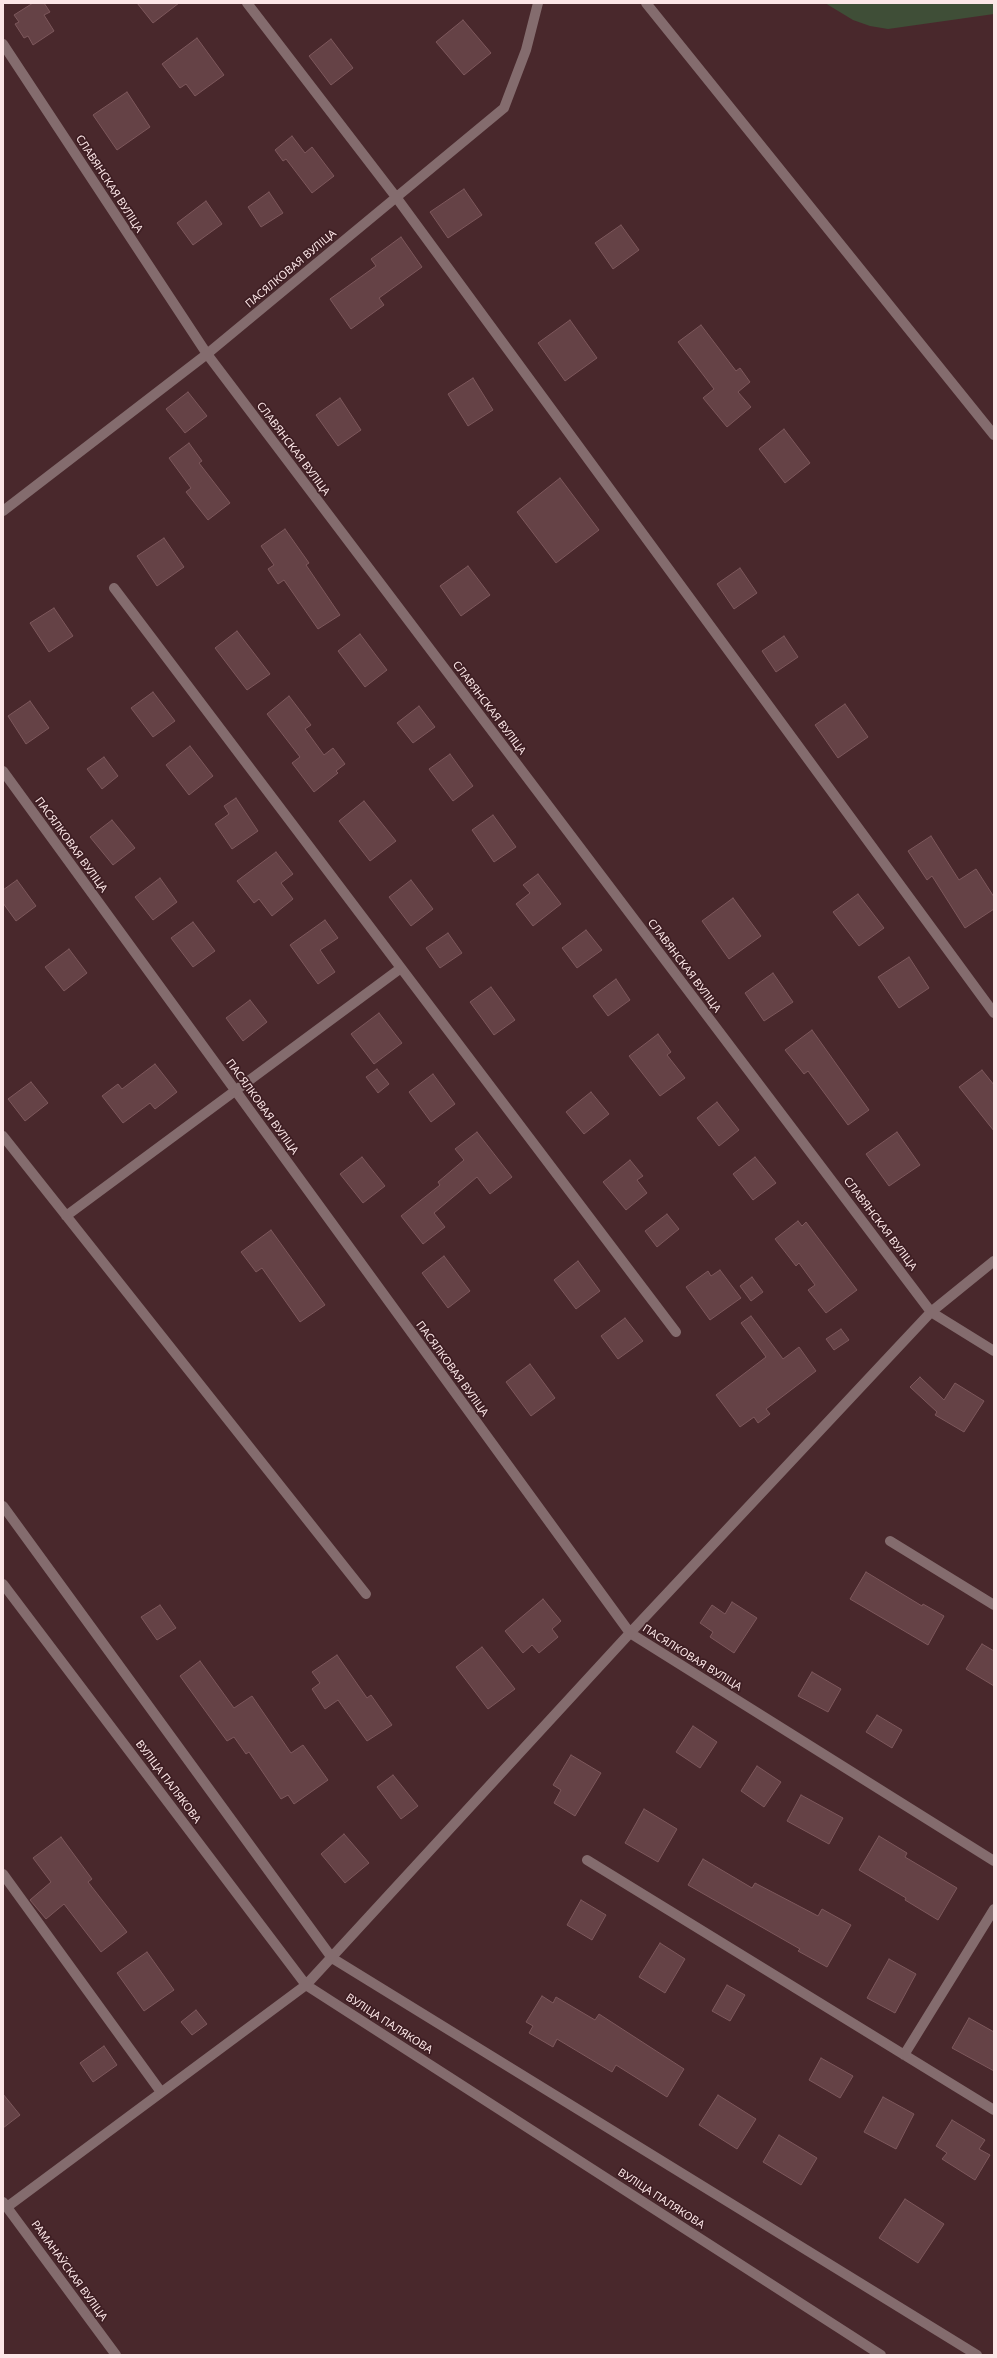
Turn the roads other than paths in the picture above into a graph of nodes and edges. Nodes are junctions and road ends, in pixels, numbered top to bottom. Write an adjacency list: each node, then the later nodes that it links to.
1 (247, 3): 5 (street)
2 (538, 3): 5 (street, ПАСЯЛКОВАЯ ВУЛІЦА)
3 (646, 3): 7 (street)
4 (3, 44): 6 (street, СЛАВЯНСКАЯ ВУЛІЦА)
5 (396, 197): 6 (street, ПАСЯЛКОВАЯ ВУЛІЦА); 12 (street)
6 (207, 354): 8 (street, ПАСЯЛКОВАЯ ВУЛІЦА); 17 (street, СЛАВЯНСКАЯ ВУЛІЦА)
7 (994, 434)
8 (3, 511)
9 (114, 588): 11 (street)
10 (3, 771): 13 (street, ПАСЯЛКОВАЯ ВУЛІЦА)
11 (401, 968): 13 (street); 18 (street)
12 (994, 1013)
13 (236, 1091): 15 (street); 25 (street, ПАСЯЛКОВАЯ ВУЛІЦА)
14 (3, 1136): 15 (street)
15 (66, 1216): 23 (street)
16 (994, 1261): 17 (street)
17 (931, 1312): 19 (street, СЛАВЯНСКАЯ ВУЛІЦА); 25 (street)
18 (676, 1332)
19 (994, 1351)
20 (3, 1506): 30 (street)
21 (890, 1541): 24 (street)
22 (3, 1584): 31 (street, ВУЛІЦА ПАЛЯКОВА)
23 (366, 1594)
24 (994, 1604)
25 (630, 1633): 27 (street, ПАСЯЛКОВАЯ ВУЛІЦА); 30 (street)
26 (587, 1860): 32 (street)
27 (994, 1861)
28 (3, 1874): 33 (street)
29 (994, 1909): 32 (street)
30 (332, 1958): 31 (street); 38 (street)
31 (306, 1985): 33 (street); 37 (street, ВУЛІЦА ПАЛЯКОВА)
32 (904, 2055): 34 (street)
33 (162, 2092): 35 (street)
34 (994, 2110)
35 (5, 2204): 36 (street, РАМАНАЎСКАЯ ВУЛІЦА)
36 (116, 2355)
37 (881, 2355)
38 (976, 2355)

